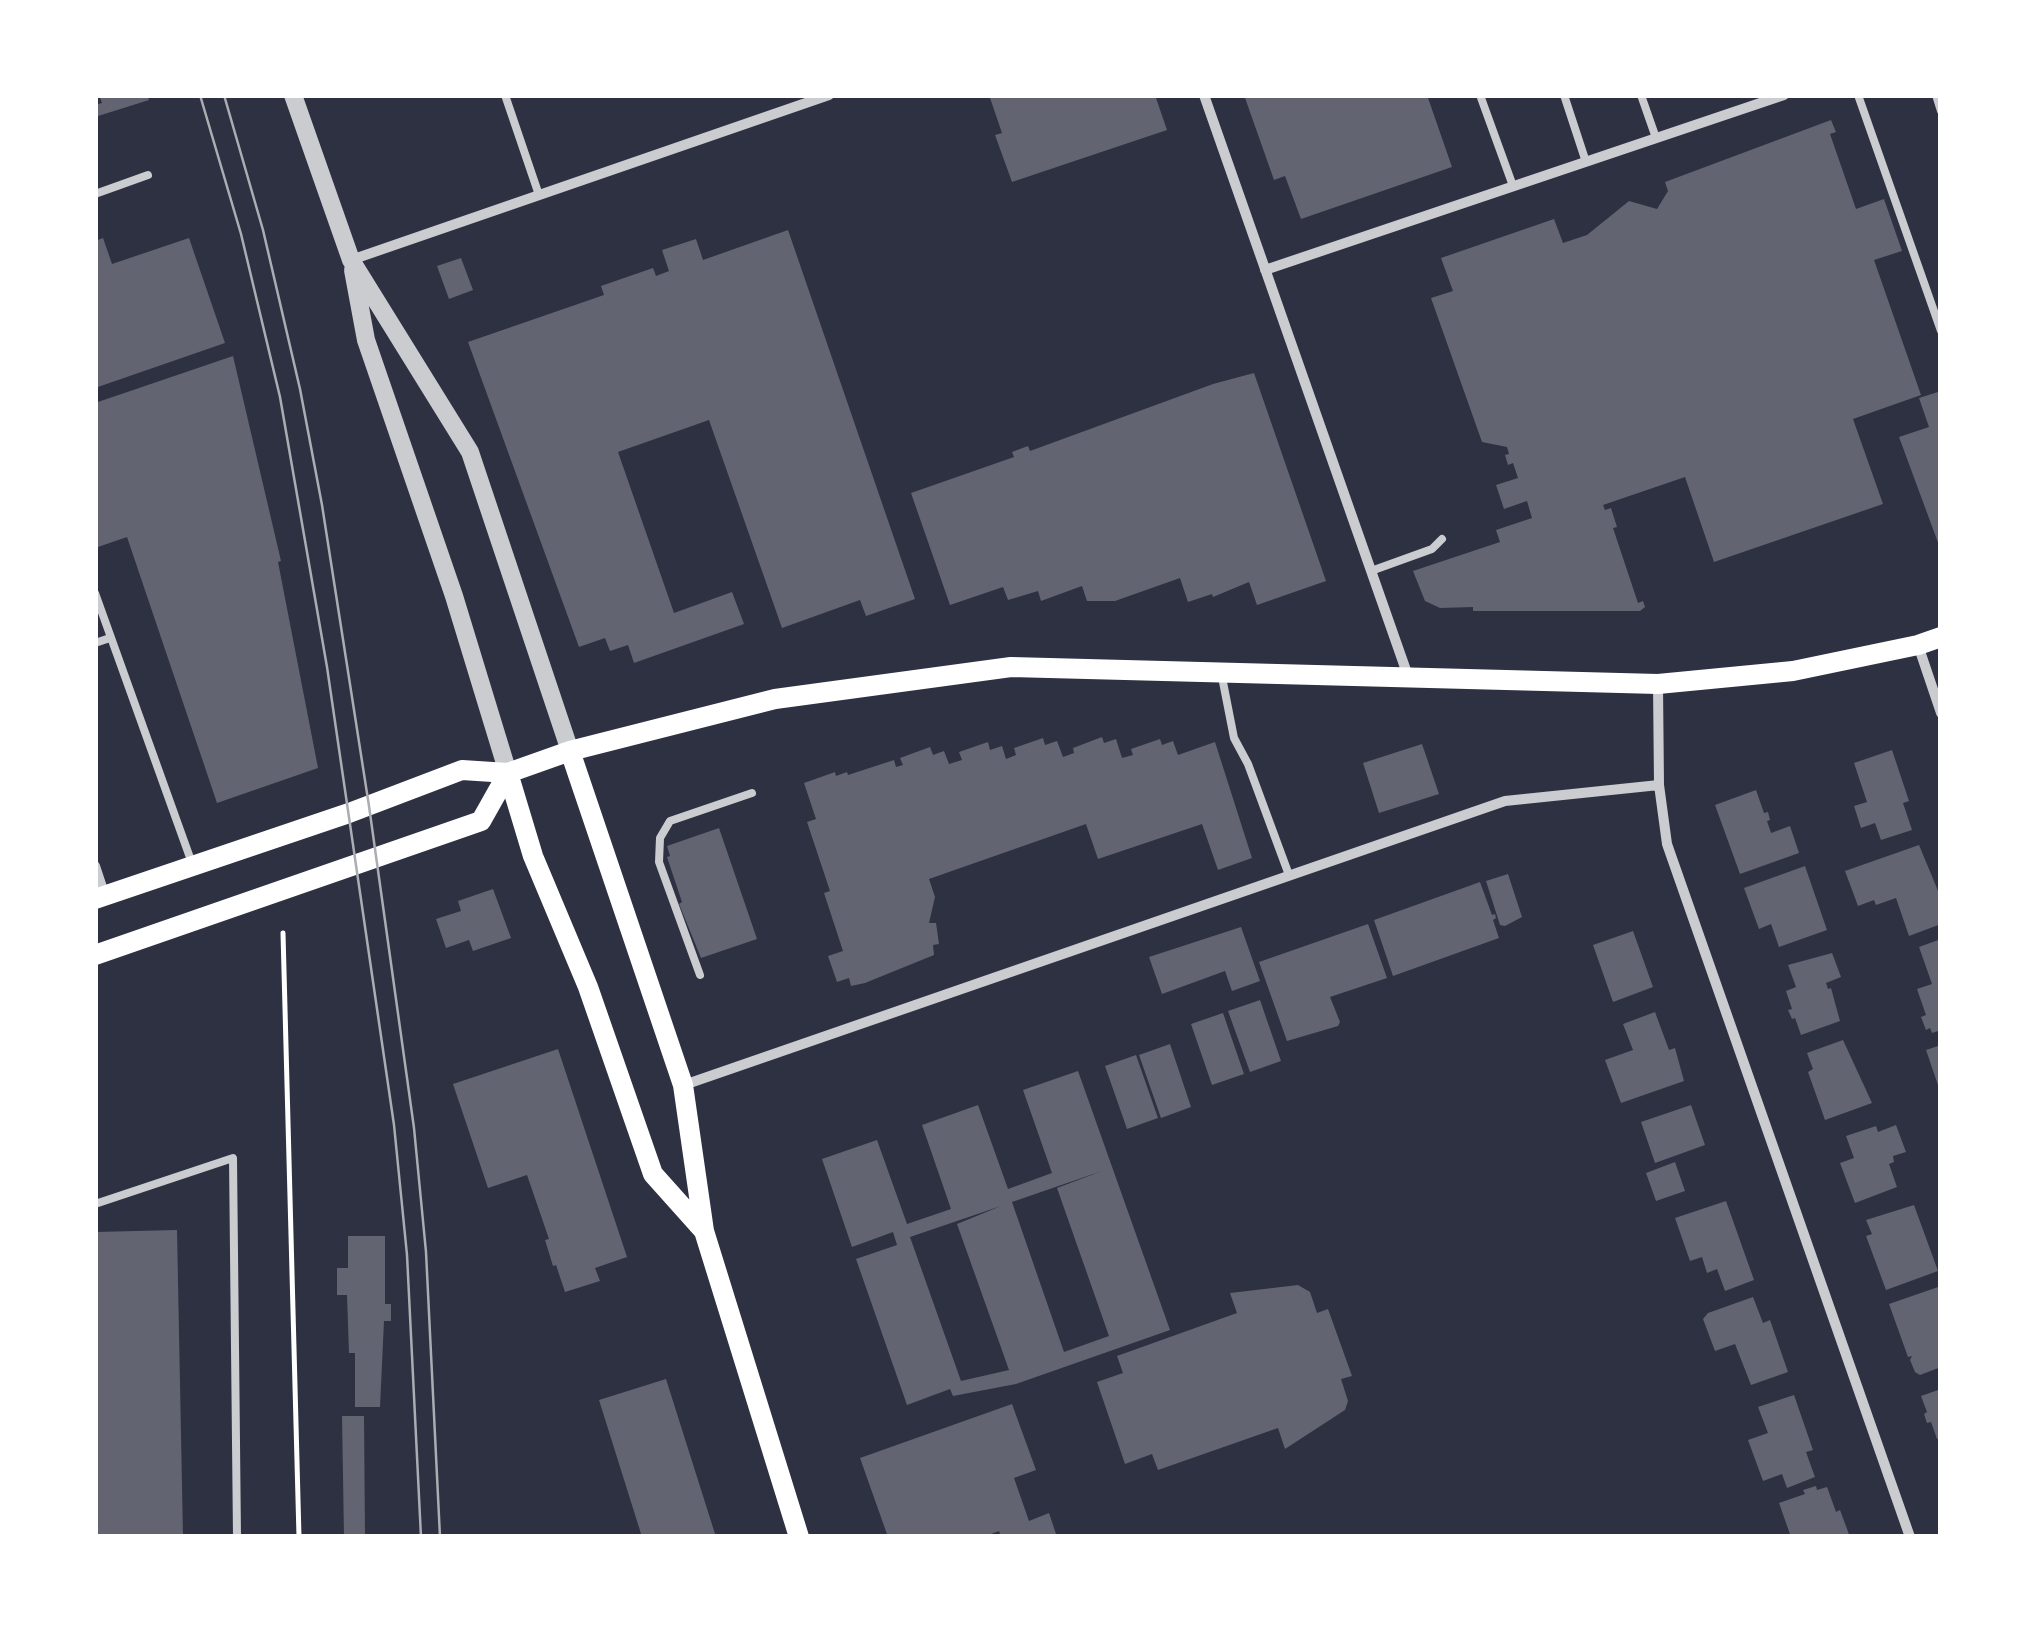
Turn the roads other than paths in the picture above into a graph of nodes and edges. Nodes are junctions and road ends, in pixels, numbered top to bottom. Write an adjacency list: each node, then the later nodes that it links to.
1 (293, 95): 18 (street)
2 (506, 95): 17 (lane)
3 (829, 95): 17 (street)
4 (1204, 95): 19 (street)
5 (1480, 95): 15 (lane)
6 (1564, 95): 13 (lane)
7 (1642, 95): 12 (lane)
8 (1784, 95): 12 (street)
9 (1858, 95): 20 (lane)
10 (1936, 95): 11 (lane)
11 (1941, 110)
12 (1656, 138): 13 (street)
13 (1586, 162): 15 (street)
14 (148, 176): 16 (lane)
15 (1514, 186): 19 (street)
16 (95, 194)
17 (539, 194): 18 (street)
18 (351, 260): 32 (street); 33 (street)
19 (1265, 270): 22 (street)
20 (1941, 331)
21 (1442, 539): 22 (lane)
22 (1371, 571): 29 (street)
23 (95, 593): 25 (lane)
24 (1941, 637): 27 (main road)
25 (110, 638): 26 (lane); 37 (lane)
26 (95, 644)
27 (1918, 645): 30 (main road); 31 (street)
28 (1221, 672): 29 (main road); 32 (main road); 38 (lane)
29 (1408, 678): 30 (main road)
30 (1658, 684): 34 (street)
31 (1941, 713)
32 (570, 751): 33 (main road); 42 (main road)
33 (508, 773): 37 (main road); 40 (main road); 44 (main road)
34 (1659, 786): 38 (street); 47 (street)
35 (752, 793): 41 (lane)
36 (95, 866): 39 (street)
37 (193, 866): 39 (main road)
38 (1289, 876): 42 (street)
39 (100, 897)
40 (95, 955)
41 (700, 976)
42 (683, 1085): 44 (main road)
43 (95, 1204): 45 (lane)
44 (704, 1230): 46 (main road)
45 (237, 1537)
46 (799, 1537)
47 (1910, 1537)

